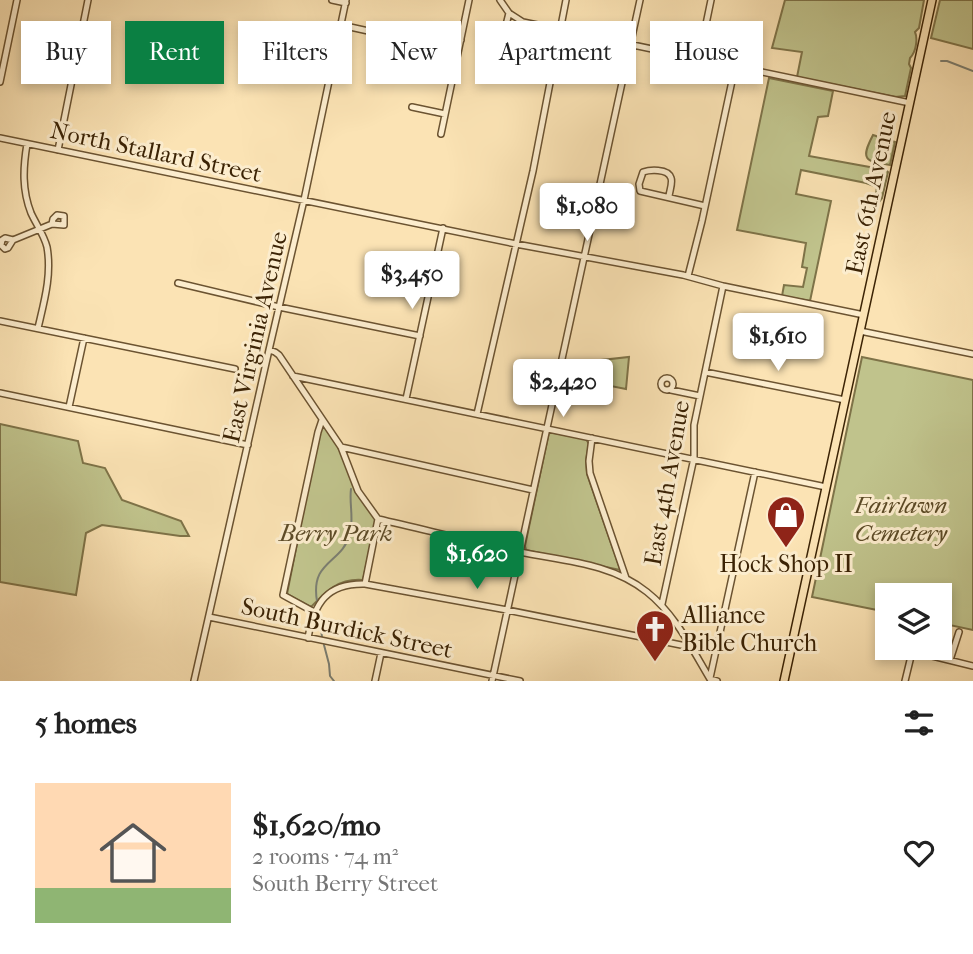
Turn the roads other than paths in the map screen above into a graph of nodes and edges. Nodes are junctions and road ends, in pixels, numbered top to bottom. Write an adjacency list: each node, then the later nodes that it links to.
1 (18, 0): 20 (street)
2 (89, 0): 32 (street)
3 (332, 0): 10 (street)
4 (469, 0): 18 (street)
5 (500, 0): 11 (street)
6 (566, 0): 15 (street)
7 (640, 0): 16 (street)
8 (712, 0): 17 (street)
9 (932, 0): 26 (main road, East 6th Avenue)
10 (346, 1): 12 (street, East Virginia Avenue)
11 (509, 13): 13 (street); 14 (street)
12 (342, 21)
13 (507, 21)
14 (521, 21)
15 (561, 21)
16 (635, 21)
17 (707, 21)
18 (461, 40)
19 (763, 73): 26 (street)
20 (0, 82)
21 (329, 84): 34 (street, East Virginia Avenue)
22 (452, 84): 28 (street)
23 (549, 84): 40 (street)
24 (622, 84): 41 (street)
25 (731, 84): 35 (street)
26 (910, 103): 46 (main road, East 6th Avenue)
27 (412, 107): 28 (street)
28 (445, 114): 29 (street)
29 (441, 134)
30 (0, 138): 31 (street, North Stallard Street)
31 (27, 144): 32 (street, North Stallard Street); 38 (street)
32 (58, 150): 34 (street, North Stallard Street)
33 (669, 197): 33 (street); 35 (street)
34 (304, 200): 37 (street, North Stallard Street); 45 (street, East Virginia Avenue)
35 (705, 206): 42 (street)
36 (52, 224): 38 (street)
37 (443, 228): 40 (street, North Stallard Street); 50 (street)
38 (40, 229): 39 (street); 48 (street)
39 (13, 240)
40 (516, 244): 41 (street, North Stallard Street); 63 (street)
41 (584, 255): 42 (street, North Stallard Street); 65 (street)
42 (688, 276): 44 (street, North Stallard Street)
43 (178, 283): 45 (street)
44 (723, 286): 46 (street, North Stallard Street); 55 (street, East 4th Avenue)
45 (279, 307): 50 (street); 52 (street, East Virginia Avenue)
46 (864, 315): 49 (main road, East 6th Avenue)
47 (0, 321): 48 (street)
48 (38, 328): 51 (street)
49 (860, 331): 53 (street); 61 (main road, East 6th Avenue)
50 (420, 335): 60 (street)
51 (84, 338): 54 (street); 62 (street)
52 (269, 350): 56 (street); 67 (street, East Virginia Avenue)
53 (973, 354)
54 (235, 369)
55 (705, 372): 59 (street, East 4th Avenue); 61 (street)
56 (293, 376): 60 (street); 64 (street)
57 (671, 390): 59 (street)
58 (0, 393): 62 (street)
59 (700, 396): 69 (street, East 4th Avenue)
60 (406, 399): 63 (street)
61 (845, 400): 71 (main road, East 6th Avenue)
62 (69, 407): 67 (street)
63 (477, 414): 65 (street)
64 (322, 420): 68 (street); 79 (street)
65 (546, 429): 66 (street); 72 (street)
66 (592, 438): 69 (street); 75 (street)
67 (248, 445): 80 (street, East Virginia Avenue)
68 (341, 447): 72 (street); 73 (street)
69 (694, 458): 70 (street); 77 (street, East 4th Avenue)
70 (755, 472): 71 (street); 90 (street)
71 (827, 487): 94 (main road, East 6th Avenue)
72 (533, 490): 74 (street)
73 (378, 519): 74 (street); 76 (street)
74 (520, 552): 75 (street); 78 (street)
75 (626, 578): 77 (street)
76 (365, 584): 78 (street); 79 (street)
77 (662, 604): 83 (street)
78 (507, 610): 83 (street); 89 (street)
79 (314, 612): 82 (street)
80 (209, 618): 82 (street, South Burdick Street); 91 (street, East Virginia Avenue)
81 (959, 632): 85 (street)
82 (308, 638): 84 (street, South Burdick Street)
83 (691, 647): 90 (street)
84 (381, 653): 89 (street, South Burdick Street); 92 (street)
85 (952, 654)
86 (910, 660): 95 (street)
87 (950, 660): 88 (street)
88 (973, 666)
89 (492, 678): 93 (street, South Burdick Street)
90 (712, 680)
91 (194, 681)
92 (375, 681)
93 (520, 681)
94 (784, 681)
95 (905, 681)

